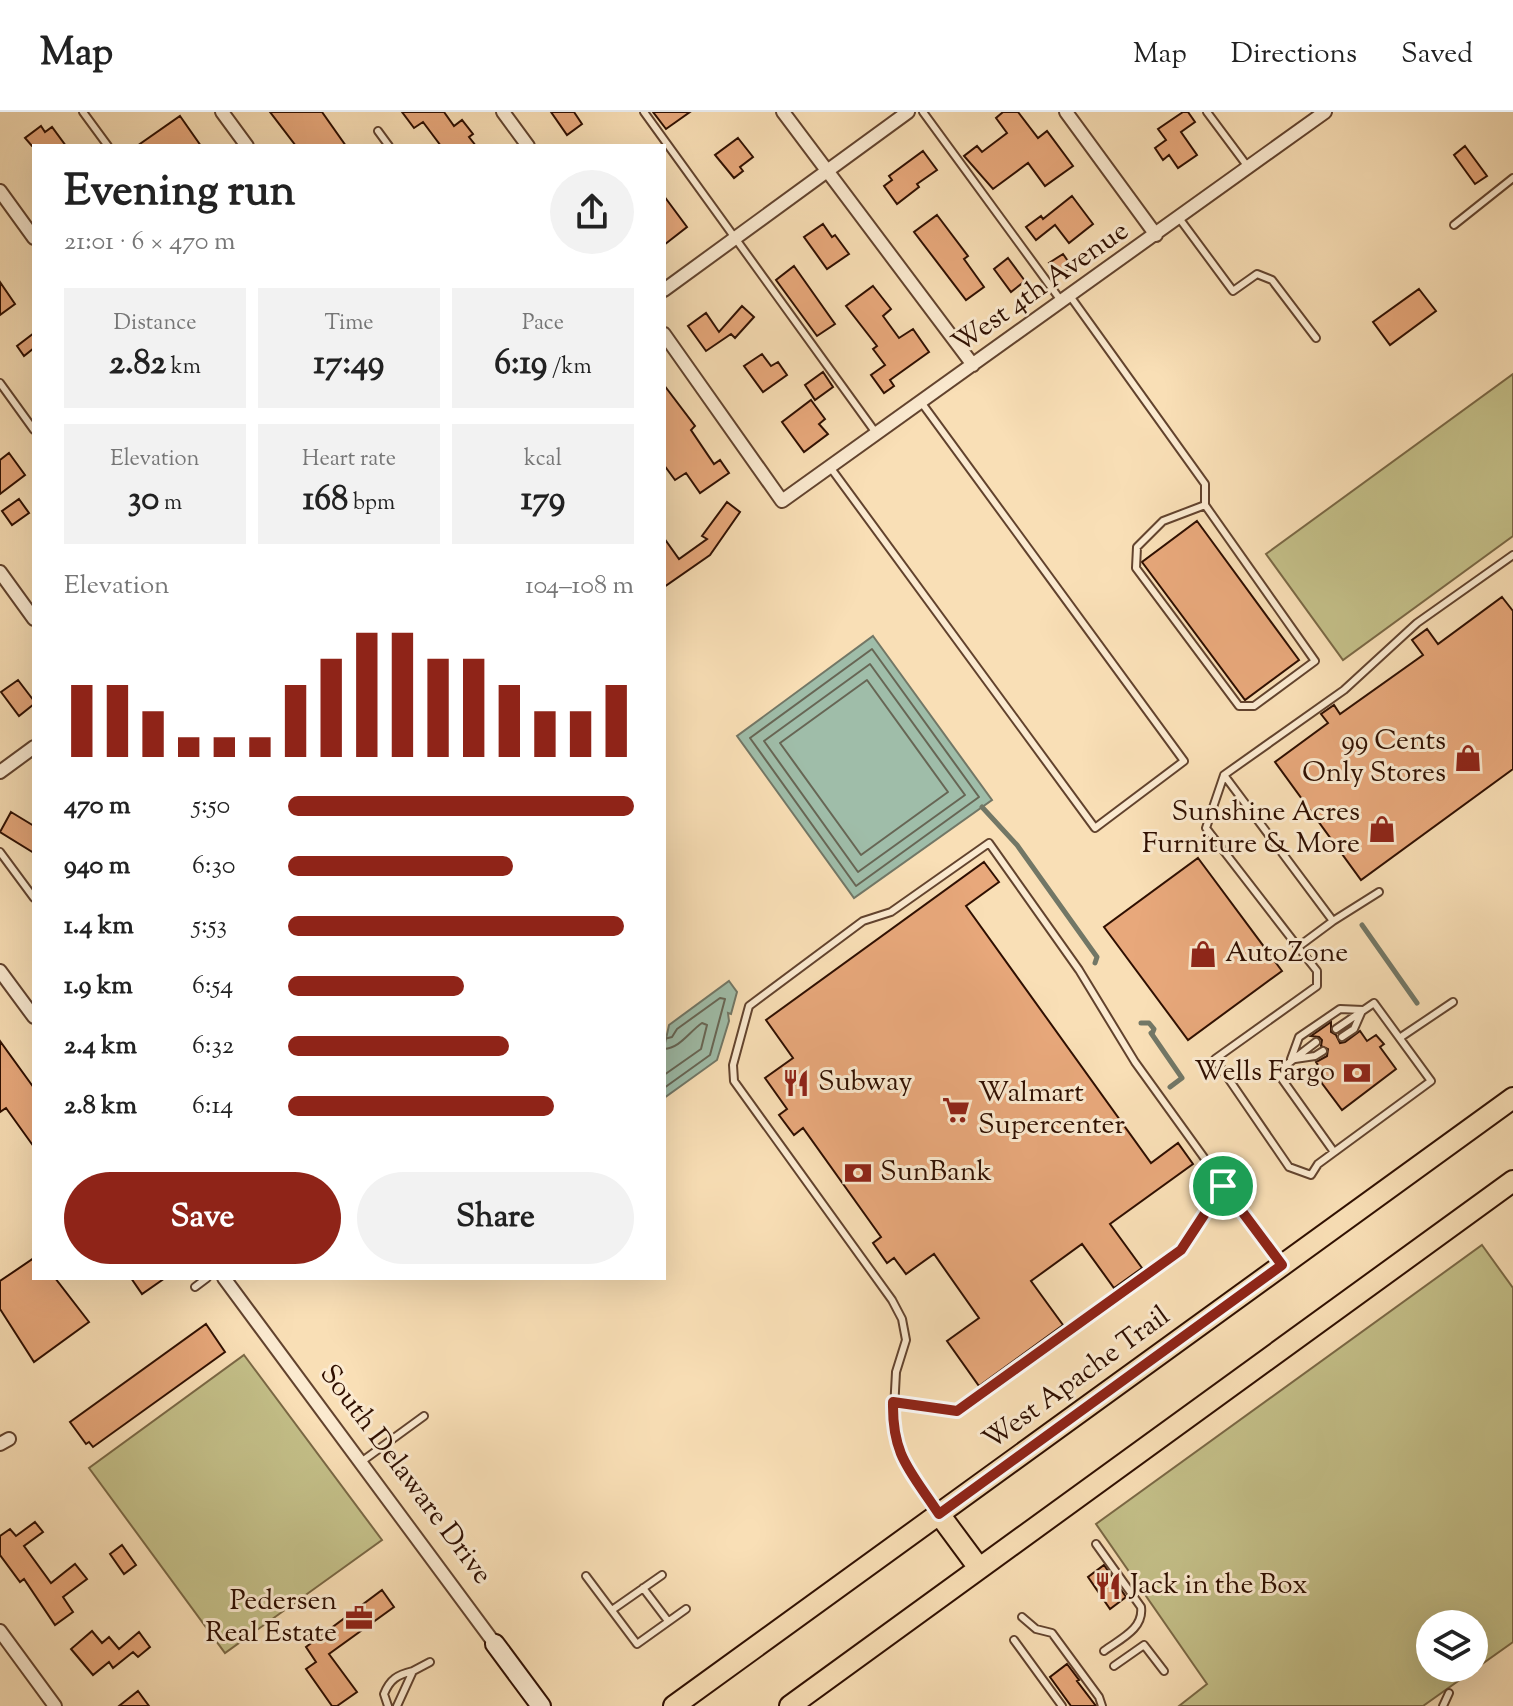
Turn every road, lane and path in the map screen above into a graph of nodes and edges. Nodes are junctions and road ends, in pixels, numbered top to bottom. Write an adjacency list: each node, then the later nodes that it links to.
1 (83, 112): 12 (lane)
2 (222, 112): 13 (street)
3 (503, 112): 15 (street)
4 (644, 112): 24 (lane)
5 (783, 112): 17 (street)
6 (908, 112): 17 (street)
7 (923, 112): 26 (lane)
8 (1066, 112): 23 (street)
9 (1207, 112): 16 (lane)
10 (1325, 112): 16 (street, West 4th Avenue)
11 (378, 131): 14 (lane)
12 (107, 144)
13 (246, 144)
14 (388, 144)
15 (527, 144)
16 (1248, 167): 20 (street, West 4th Avenue)
17 (826, 171): 24 (street); 29 (street)
18 (1513, 178): 21 (lane)
19 (0, 191): 22 (street)
20 (1179, 218): 23 (street, West 4th Avenue); 28 (lane)
21 (1454, 225)
22 (32, 235)
23 (1156, 235): 26 (street, West 4th Avenue)
24 (736, 237): 25 (street); 33 (lane)
25 (666, 289)
26 (1066, 299): 29 (street, West 4th Avenue); 35 (lane)
27 (666, 337): 34 (street, West 4th Avenue)
28 (1316, 338)
29 (973, 365): 31 (street, West 4th Avenue)
30 (0, 383): 32 (lane)
31 (921, 402): 33 (street, West 4th Avenue); 34 (lane)
32 (32, 427)
33 (877, 434): 34 (street, West 4th Avenue)
34 (830, 467)
35 (1205, 505): 35 (lane)
36 (1513, 555): 41 (lane)
37 (0, 572): 38 (street)
38 (32, 616)
39 (32, 748): 40 (street)
40 (1, 768)
41 (1224, 775): 45 (lane); 46 (lane)
42 (0, 852): 44 (lane)
43 (1379, 892): 45 (lane)
44 (32, 895)
45 (1333, 921): 46 (lane)
46 (1298, 947): 58 (lane)
47 (0, 971): 50 (street)
48 (1453, 1002): 53 (lane)
49 (1363, 1010): 51 (lane); 52 (lane); 53 (lane); 56 (lane)
50 (32, 1014)
51 (1336, 1029)
52 (1342, 1037)
53 (1401, 1037): 58 (lane)
54 (1316, 1042): 56 (lane)
55 (1323, 1051): 56 (lane)
56 (1291, 1059): 58 (lane)
57 (1513, 1098): 61 (main road, West Apache Trail)
58 (1334, 1152)
59 (1513, 1181): 70 (main road)
60 (1223, 1186): 61 (lane); 65 (lane); 65 (lane)
61 (1282, 1265): 68 (main road, West Apache Trail)
62 (204, 1280): 64 (lane)
63 (225, 1280): 67 (street, South Delaware Drive)
64 (195, 1287)
65 (893, 1402): 68 (lane)
66 (424, 1416): 67 (lane)
67 (361, 1462): 80 (street, South Delaware Drive)
68 (939, 1514): 70 (main road); 91 (main road, West Apache Trail)
69 (1096, 1544): 81 (lane)
70 (979, 1568): 92 (main road)
71 (662, 1575): 73 (lane)
72 (586, 1576): 75 (lane)
73 (643, 1588): 75 (lane); 77 (lane)
74 (686, 1609): 77 (lane)
75 (612, 1610): 77 (lane)
76 (1022, 1617): 94 (lane)
77 (668, 1621)
78 (0, 1631): 87 (street)
79 (1014, 1640): 93 (lane)
80 (495, 1644): 90 (street, South Delaware Drive)
81 (1104, 1651)
82 (430, 1662): 84 (lane)
83 (1114, 1666): 85 (lane)
84 (413, 1671): 88 (lane); 89 (lane)
85 (1164, 1671)
86 (1449, 1693): 95 (lane)
87 (55, 1706)
88 (388, 1706)
89 (397, 1706)
90 (541, 1706)
91 (674, 1706)
92 (790, 1706)
93 (1062, 1706)
94 (1102, 1706)
95 (1443, 1706)

